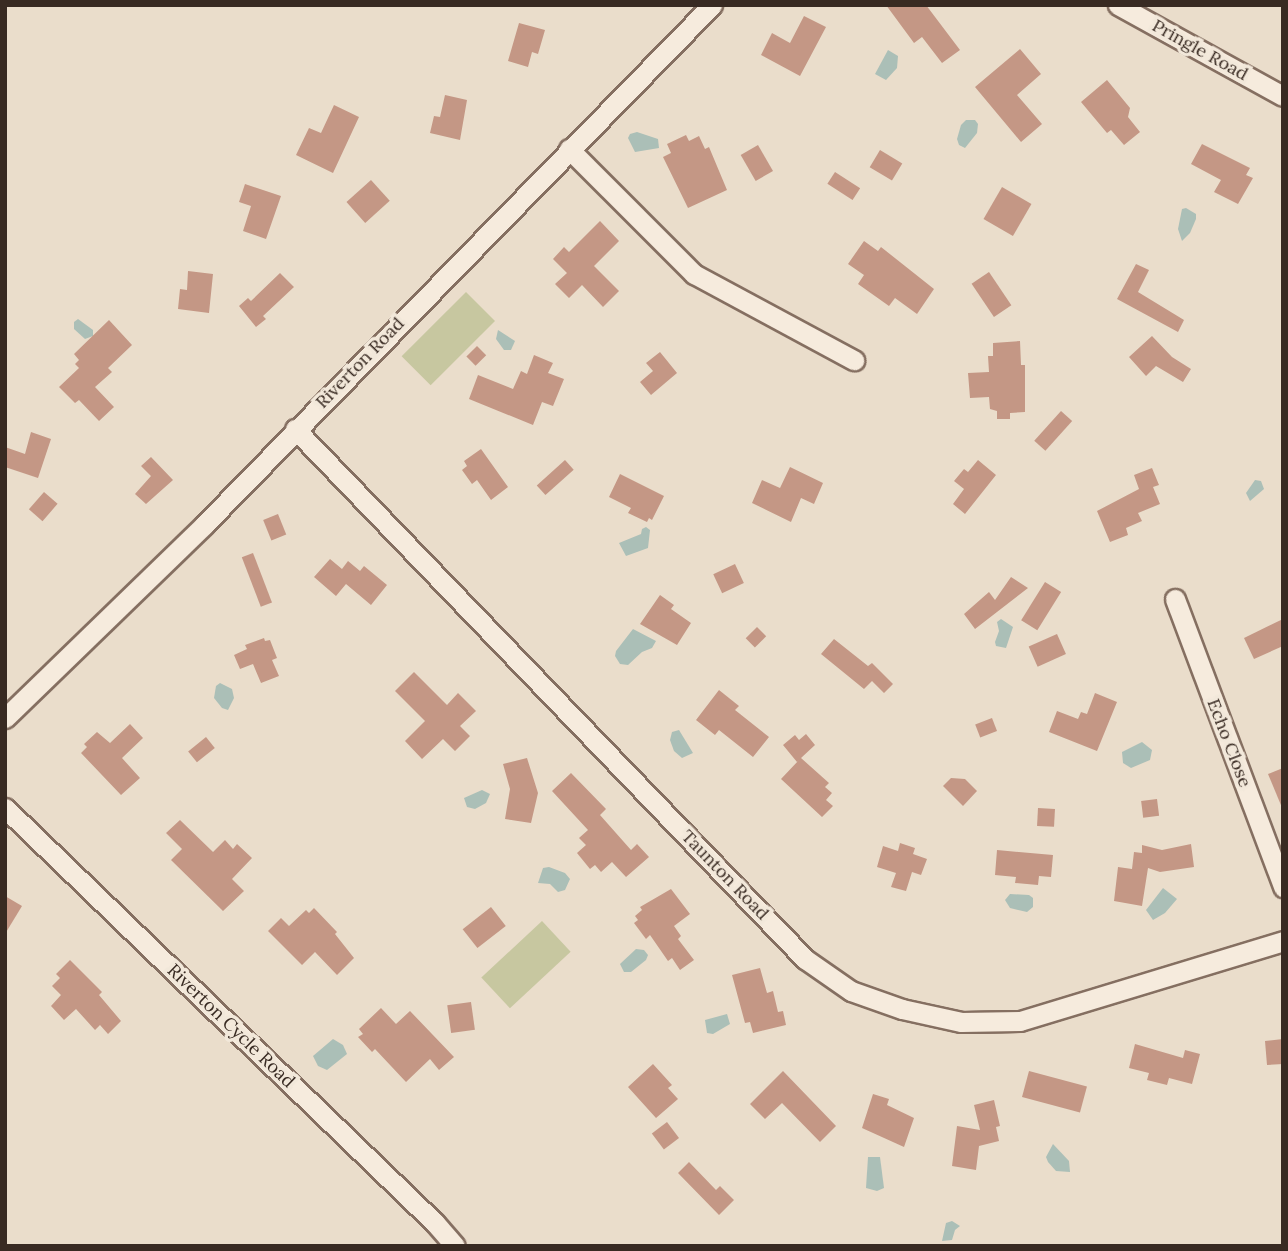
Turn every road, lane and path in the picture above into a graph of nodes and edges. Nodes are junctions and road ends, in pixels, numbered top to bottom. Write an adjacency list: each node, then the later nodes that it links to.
1 (712, 5): 4 (street, Riverton Road)
2 (1118, 5): 3 (street, Pringle Road)
3 (1283, 96)
4 (569, 149): 5 (street); 6 (street, Riverton Road)
5 (853, 360)
6 (295, 429): 8 (street, Riverton Road); 11 (street, Taunton Road)
7 (1175, 599): 10 (street, Echo Close)
8 (5, 718)
9 (5, 808): 12 (street, Riverton Cycle Road)
10 (1283, 887)
11 (1283, 941)
12 (455, 1246)

